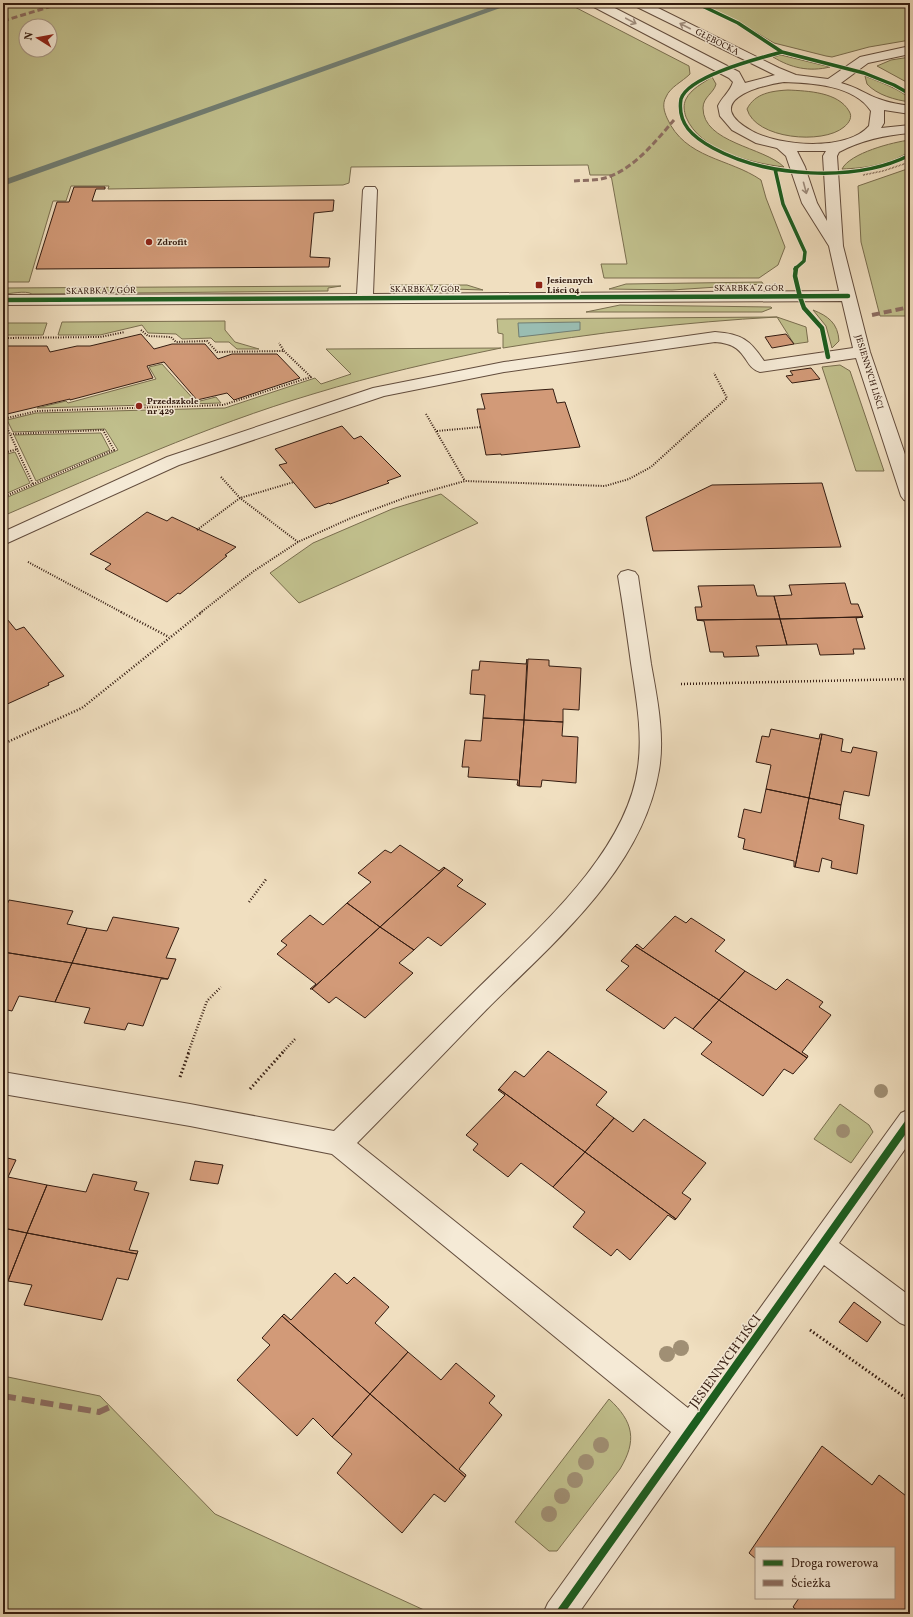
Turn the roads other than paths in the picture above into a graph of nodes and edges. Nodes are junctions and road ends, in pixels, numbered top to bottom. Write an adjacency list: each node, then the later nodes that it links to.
1 (596, 3): 6 (street, GŁĘBOCKA, one-way to 6)
2 (639, 3): 4 (street, GŁĘBOCKA, one-way to 2)
3 (910, 50): 5 (street)
4 (797, 78): 5 (street); 6 (street)
5 (832, 83): 7 (street)
6 (737, 90): 11 (street)
7 (868, 100): 8 (street); 10 (street)
8 (910, 110)
9 (910, 129): 10 (street)
10 (863, 137): 12 (street)
11 (780, 144): 12 (street); 14 (street, JESIENNYCH LIŚCI, one-way to 14)
12 (844, 144): 14 (street, JESIENNYCH LIŚCI)
13 (370, 190): 16 (street)
14 (836, 246): 15 (street, JESIENNYCH LIŚCI)
15 (848, 296): 16 (street, SKARBKA Z GÓR); 18 (street, JESIENNYCH LIŚCI)
16 (366, 298): 17 (street, SKARBKA Z GÓR)
17 (3, 300)
18 (862, 352): 19 (street, JESIENNYCH LIŚCI); 20 (street)
19 (910, 494)
20 (3, 538)
21 (628, 576): 24 (street)
22 (3, 1083): 24 (street)
23 (910, 1121): 25 (street, JESIENNYCH LIŚCI)
24 (340, 1144): 27 (street)
25 (822, 1247): 26 (street); 27 (street, JESIENNYCH LIŚCI)
26 (910, 1313)
27 (691, 1429): 28 (street, JESIENNYCH LIŚCI)
28 (559, 1614)

